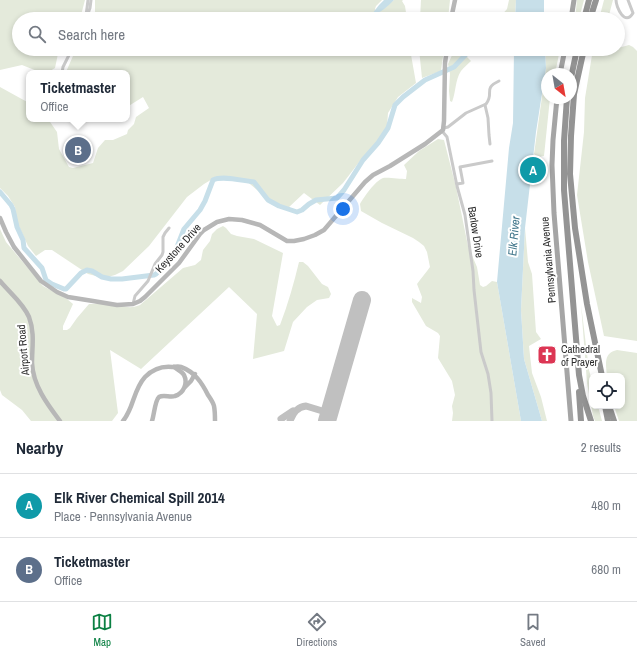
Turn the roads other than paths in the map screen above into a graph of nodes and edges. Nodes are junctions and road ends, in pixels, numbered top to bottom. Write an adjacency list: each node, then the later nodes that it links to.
1 (88, 0): 9 (street)
2 (91, 0): 10 (street)
3 (455, 0): 11 (street)
4 (574, 0): 12 (main road)
5 (590, 0): 13 (highway)
6 (596, 0): 14 (highway)
7 (616, 0): 15 (street)
8 (628, 0): 16 (street)
9 (87, 12)
10 (89, 12)
11 (452, 12)
12 (572, 12)
13 (586, 12)
14 (592, 12)
15 (620, 12)
16 (625, 17)
17 (68, 56): 24 (street)
18 (446, 56): 29 (street, Barlow Drive)
19 (564, 56): 22 (main road)
20 (576, 56): 23 (highway)
21 (582, 56): 38 (highway)
22 (561, 68)
23 (573, 68)
24 (62, 70)
25 (499, 80): 28 (street)
26 (556, 104): 51 (main road, Pennsylvania Avenue)
27 (567, 104): 40 (highway)
28 (484, 105): 29 (street, Keystone Drive); 30 (street)
29 (443, 129): 32 (street, Barlow Drive); 36 (street, Keystone Drive)
30 (490, 144)
31 (492, 161): 32 (street)
32 (457, 184): 50 (street, Barlow Drive)
33 (0, 218): 36 (street)
34 (169, 228): 36 (street)
35 (0, 281): 46 (street, Airport Road)
36 (133, 304)
37 (174, 367): 39 (street); 43 (street); 47 (street)
38 (600, 373)
39 (195, 374): 41 (street); 42 (street)
40 (579, 374): 52 (highway); 53 (highway)
41 (190, 383): 42 (street); 43 (street)
42 (202, 383): 49 (street)
43 (185, 387): 48 (street)
44 (606, 409): 54 (highway)
45 (610, 409): 55 (highway)
46 (60, 421)
47 (123, 421)
48 (152, 421)
49 (215, 421)
50 (492, 421)
51 (571, 421)
52 (582, 421)
53 (591, 421)
54 (608, 421)
55 (614, 421)

